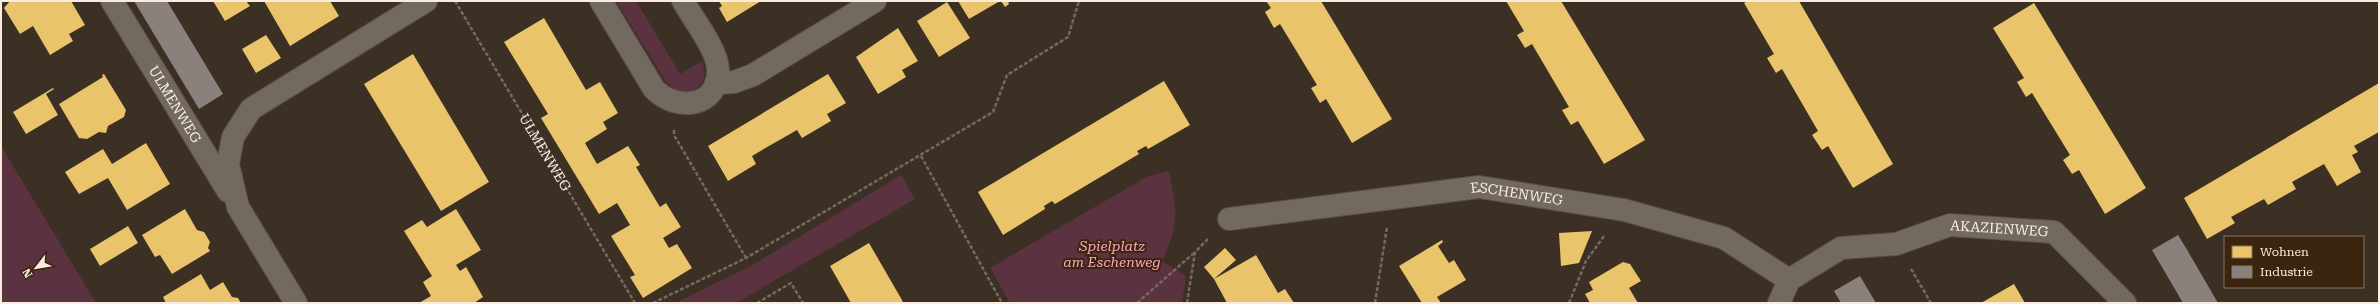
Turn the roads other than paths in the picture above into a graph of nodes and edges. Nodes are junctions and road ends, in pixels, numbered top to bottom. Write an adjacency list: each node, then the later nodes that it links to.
1 (112, 1): 7 (street, ULMENWEG)
2 (426, 1): 7 (street, ULMENWEG)
3 (601, 1): 6 (street)
4 (683, 1): 6 (street)
5 (875, 1): 6 (street)
6 (716, 83)
7 (238, 207): 10 (street, ULMENWEG)
8 (1229, 218): 9 (street, ESCHENWEG)
9 (1789, 280): 11 (street); 12 (street, AKAZIENWEG)
10 (296, 303)
11 (1779, 303)
12 (2125, 303)

